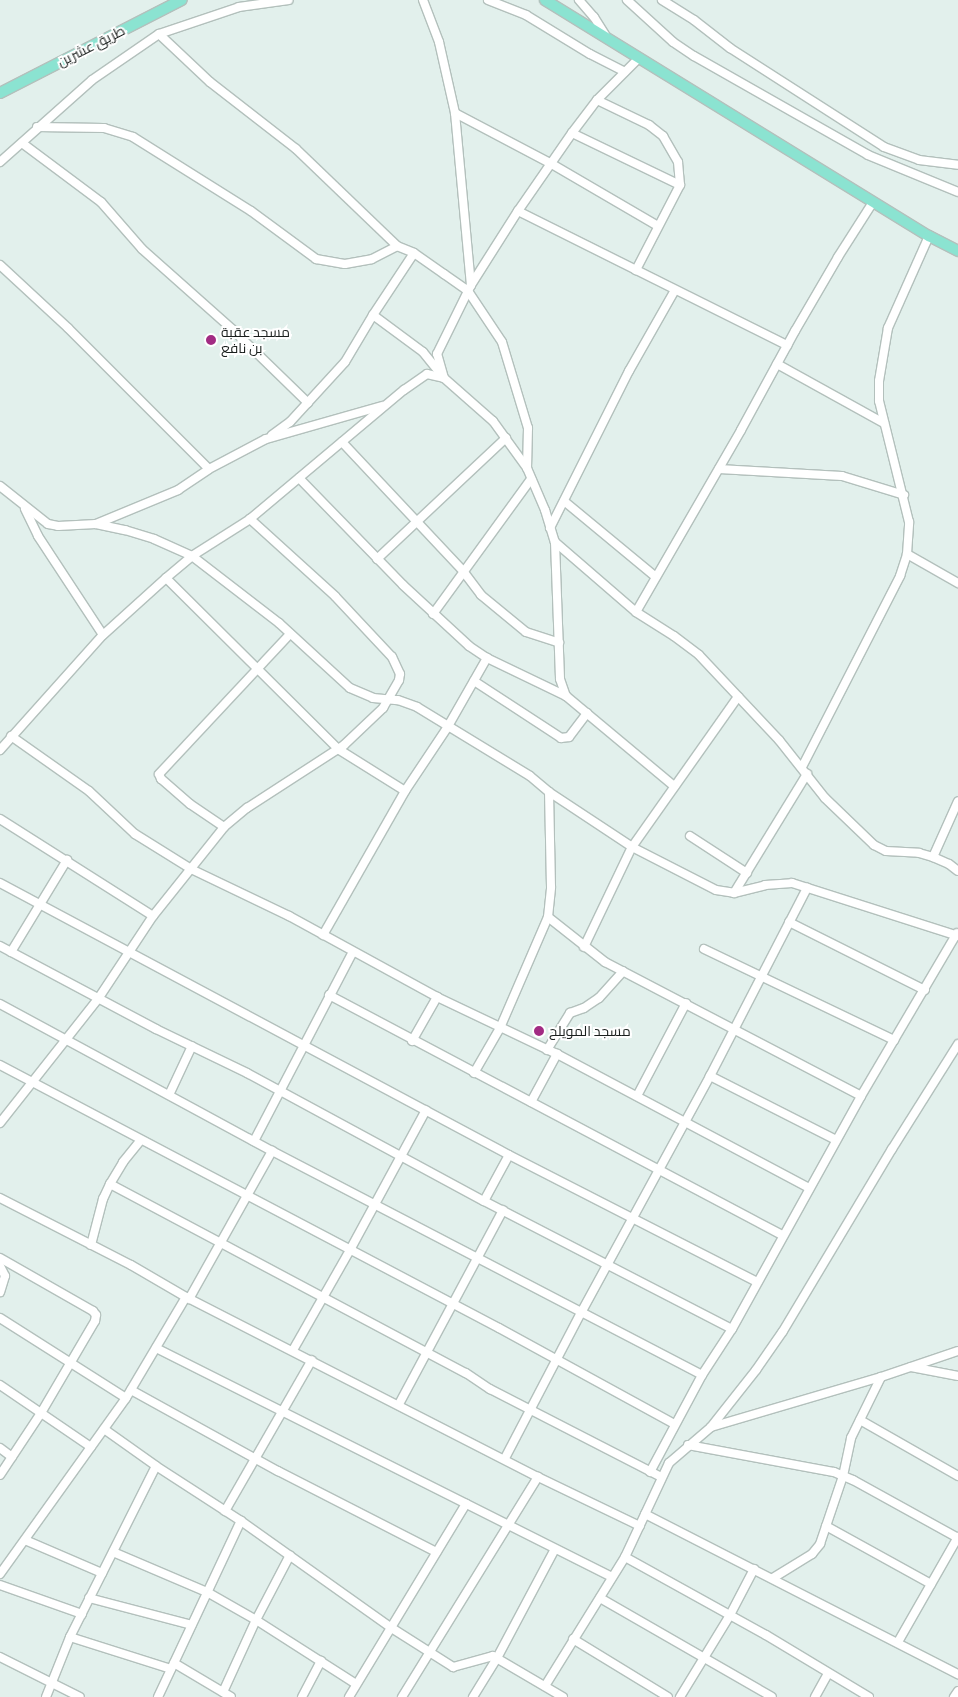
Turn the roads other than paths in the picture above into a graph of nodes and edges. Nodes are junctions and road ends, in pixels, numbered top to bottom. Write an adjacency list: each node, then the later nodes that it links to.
1 (182, 0): 13 (main road, طريق عشرين)
2 (289, 0): 9 (street)
3 (423, 0): 15 (street)
4 (488, 0): 12 (street)
5 (546, 0): 10 (main road)
6 (579, 0): 10 (street)
7 (627, 0): 20 (street)
8 (662, 0): 19 (street)
9 (159, 34): 16 (street); 30 (street)
10 (608, 38): 11 (main road)
11 (638, 58): 12 (street); 26 (main road)
12 (625, 72): 14 (street)
13 (0, 93)
14 (597, 100): 17 (street); 24 (street)
15 (455, 113): 22 (street); 35 (street)
16 (37, 127): 18 (street); 30 (street)
17 (572, 133): 22 (street); 24 (street)
18 (22, 143): 21 (street); 41 (street)
19 (884, 147): 20 (street); 23 (street)
20 (878, 159): 25 (street)
21 (0, 162)
22 (550, 163): 27 (street); 28 (street)
23 (958, 165)
24 (680, 185): 28 (street)
25 (958, 192)
26 (873, 202): 29 (main road); 38 (street)
27 (518, 211): 34 (street); 35 (street)
28 (658, 226): 34 (street)
29 (929, 236): 31 (main road); 43 (street)
30 (397, 246): 32 (street)
31 (958, 251)
32 (414, 253): 35 (street); 37 (street)
33 (0, 265): 48 (street)
34 (636, 270): 36 (street)
35 (469, 288): 40 (street); 47 (street)
36 (675, 290): 38 (street); 54 (street)
37 (372, 314): 40 (street); 41 (street)
38 (787, 345): 39 (street)
39 (777, 364): 43 (street); 49 (street)
40 (444, 378): 42 (street); 45 (street)
41 (308, 403): 44 (street)
42 (386, 405): 44 (street); 46 (street)
43 (884, 423): 53 (street)
44 (266, 438): 48 (street)
45 (506, 438): 47 (street); 57 (street)
46 (342, 442): 50 (street); 57 (street)
47 (526, 468): 51 (street)
48 (209, 469): 58 (street)
49 (719, 469): 53 (street); 65 (street)
50 (299, 478): 56 (street); 63 (street)
51 (531, 479): 59 (street); 64 (street)
52 (0, 486): 55 (street)
53 (904, 495): 61 (street)
54 (564, 501): 59 (street); 65 (street)
55 (24, 504): 58 (street); 71 (street)
56 (250, 519): 62 (street); 78 (street)
57 (416, 521): 63 (street); 64 (street)
58 (96, 524): 62 (street)
59 (550, 528): 60 (street)
60 (555, 542): 68 (street); 72 (street)
61 (907, 554): 67 (street); 84 (street)
62 (192, 556): 66 (street); 70 (street)
63 (377, 559): 69 (street)
64 (464, 571): 69 (street); 72 (street)
65 (656, 577): 68 (street)
66 (166, 578): 71 (street); 74 (street)
67 (958, 583)
68 (636, 612): 77 (street)
69 (433, 614): 73 (street)
70 (290, 634): 74 (street); 78 (street)
71 (103, 635): 81 (street)
72 (559, 643): 76 (street)
73 (487, 658): 75 (street); 76 (street)
74 (257, 669): 82 (street); 91 (street)
75 (474, 681): 79 (street); 80 (street)
76 (566, 696): 79 (street)
77 (738, 696): 84 (street); 86 (street)
78 (389, 699): 80 (street); 82 (street)
79 (587, 713): 86 (street)
80 (447, 728): 87 (street); 88 (street)
81 (11, 736): 83 (street); 96 (street)
82 (338, 749): 87 (street); 91 (street)
83 (0, 750)
84 (802, 767): 85 (street)
85 (807, 774): 94 (street); 98 (street)
86 (674, 786): 93 (street)
87 (405, 791): 107 (street)
88 (549, 792): 93 (street); 104 (street)
89 (958, 802): 94 (street)
90 (0, 819): 95 (street)
91 (224, 826): 96 (street)
92 (690, 836): 98 (street)
93 (632, 848): 101 (street); 109 (street)
94 (933, 857): 97 (street)
95 (67, 860): 102 (street); 103 (street)
96 (191, 869): 103 (street); 107 (street)
97 (958, 871)
98 (747, 873): 101 (street)
99 (0, 883): 102 (street)
100 (807, 888): 101 (street); 105 (street); 106 (street)
101 (734, 893)
102 (40, 904): 111 (street); 112 (street)
103 (153, 916): 112 (street)
104 (548, 917): 109 (street); 122 (street)
105 (789, 922): 115 (street); 116 (street)
106 (957, 934): 116 (street)
107 (323, 935): 113 (street)
108 (0, 946): 111 (street)
109 (584, 947): 114 (street)
110 (704, 949): 115 (street)
111 (11, 952): 119 (street)
112 (129, 952): 119 (street); 129 (street)
113 (353, 952): 117 (street); 118 (street)
114 (623, 970): 120 (street); 130 (street)
115 (761, 975): 123 (street); 125 (street)
116 (925, 990): 125 (street)
117 (329, 995): 126 (street); 129 (street)
118 (437, 996): 122 (street); 126 (street)
119 (98, 999): 124 (street); 128 (street)
120 (686, 1003): 123 (street); 138 (street)
121 (0, 1004): 124 (street)
122 (500, 1028): 130 (street); 133 (street)
123 (735, 1028): 134 (street); 139 (street)
124 (66, 1040): 135 (street); 137 (street)
125 (894, 1040): 139 (street)
126 (412, 1041): 133 (street)
127 (958, 1044): 195 (street)
128 (192, 1046): 136 (street); 137 (street)
129 (304, 1046): 136 (street); 141 (street)
130 (547, 1050): 131 (street)
131 (557, 1054): 138 (street); 140 (street)
132 (0, 1064): 135 (street)
133 (474, 1073): 140 (street)
134 (710, 1076): 142 (street); 145 (street)
135 (33, 1082): 143 (street); 144 (street)
136 (279, 1092): 146 (street); 149 (street)
137 (169, 1095): 146 (street)
138 (637, 1096): 142 (street)
139 (861, 1096): 145 (street)
140 (531, 1102): 150 (street)
141 (426, 1110): 148 (street); 149 (street)
142 (684, 1121): 150 (street); 152 (street)
143 (0, 1123)
144 (140, 1140): 151 (street); 153 (street)
145 (836, 1140): 152 (street)
146 (254, 1141): 147 (street)
147 (272, 1152): 153 (street); 156 (street)
148 (509, 1155): 155 (street); 158 (street)
149 (399, 1156): 155 (street); 156 (street)
150 (658, 1170): 158 (street); 159 (street)
151 (110, 1184): 160 (street); 161 (street)
152 (809, 1188): 159 (street)
153 (247, 1196): 160 (street); 162 (street)
154 (0, 1198): 161 (street)
155 (484, 1201): 157 (street)
156 (374, 1203): 162 (street); 164 (street)
157 (503, 1210): 164 (street); 165 (street)
158 (633, 1217): 165 (street); 167 (street)
159 (782, 1235): 167 (street)
160 (221, 1242): 169 (street); 170 (street)
161 (91, 1245): 170 (street)
162 (350, 1250): 169 (street); 171 (street)
163 (0, 1258): 181 (street)
164 (477, 1259): 171 (street); 172 (street)
165 (608, 1264): 172 (street); 174 (street)
166 (0, 1266): 168 (street)
167 (757, 1282): 174 (street)
168 (0, 1292)
169 (322, 1297): 176 (street); 178 (street)
170 (187, 1298): 175 (street); 176 (street)
171 (452, 1305): 178 (street); 179 (street)
172 (582, 1311): 179 (street); 183 (street)
173 (0, 1318): 181 (street)
174 (732, 1329): 183 (street)
175 (156, 1348): 187 (street); 191 (street)
176 (293, 1350): 180 (street)
177 (958, 1351): 182 (street)
178 (426, 1353): 189 (street); 190 (street)
179 (556, 1359): 190 (street); 194 (street)
180 (312, 1360): 189 (street); 191 (street)
181 (71, 1363): 188 (street); 192 (street)
182 (908, 1366): 184 (street); 185 (street)
183 (702, 1375): 194 (street)
184 (958, 1376)
185 (881, 1377): 193 (street); 195 (street)
186 (0, 1385): 192 (street)
187 (130, 1390): 188 (street); 202 (street)
188 (126, 1398): 196 (street)
189 (399, 1404): 201 (street)
190 (531, 1408): 201 (street); 204 (street)
191 (282, 1411): 202 (street); 210 (street)
192 (41, 1413): 198 (street); 200 (street)
193 (860, 1420): 206 (street); 207 (street)
194 (674, 1424): 204 (street)
195 (711, 1427): 197 (street)
196 (104, 1429): 198 (street); 203 (street)
197 (688, 1445): 206 (street); 209 (street)
198 (91, 1447): 218 (street)
199 (0, 1448): 200 (street)
200 (12, 1457): 205 (street)
201 (504, 1458): 208 (street)
202 (255, 1459): 211 (street); 221 (street)
203 (156, 1466): 211 (street); 220 (street)
204 (650, 1472): 209 (street)
205 (0, 1475)
206 (843, 1476): 216 (street); 217 (street)
207 (958, 1476)
208 (538, 1477): 214 (street); 215 (street)
209 (660, 1478): 212 (street)
210 (466, 1504): 214 (street); 221 (street)
211 (225, 1511): 213 (street)
212 (645, 1514): 215 (street); 224 (street)
213 (241, 1521): 222 (street); 231 (street)
214 (509, 1526): 219 (street); 242 (street)
215 (640, 1526): 223 (street)
216 (826, 1526): 228 (street); 229 (street)
217 (958, 1537): 229 (street)
218 (25, 1540): 225 (street); 226 (street)
219 (555, 1549): 227 (street); 244 (street)
220 (113, 1552): 225 (street); 231 (street)
221 (436, 1552): 238 (street)
222 (290, 1555): 236 (street); 238 (street)
223 (624, 1557): 227 (street); 235 (street)
224 (754, 1569): 228 (street); 235 (street)
225 (102, 1573): 232 (street)
226 (0, 1574)
227 (612, 1577): 233 (street)
228 (773, 1578): 241 (street)
229 (930, 1584): 241 (street)
230 (0, 1585): 234 (street)
231 (207, 1592): 236 (street); 237 (street)
232 (89, 1598): 234 (street); 237 (street)
233 (600, 1598): 240 (street); 245 (street)
234 (82, 1614): 239 (street)
235 (730, 1615): 245 (street); 248 (street)
236 (256, 1620): 246 (street); 254 (street)
237 (192, 1625): 247 (street)
238 (390, 1627): 242 (street); 251 (street)
239 (70, 1637): 247 (street); 250 (street)
240 (573, 1639): 252 (street); 264 (street)
241 (898, 1642): 249 (street)
242 (429, 1652): 244 (street); 261 (street)
243 (0, 1657): 250 (street)
244 (497, 1658): 252 (street); 262 (street)
245 (704, 1658): 265 (street); 266 (street)
246 (321, 1662): 251 (street); 259 (street)
247 (173, 1666): 254 (street); 257 (street)
248 (828, 1674): 267 (street); 268 (street)
249 (958, 1674)
250 (52, 1684): 255 (street); 256 (street)
251 (356, 1684): 260 (street)
252 (545, 1686): 263 (street)
253 (958, 1691): 269 (street)
254 (223, 1692): 258 (street)
255 (46, 1697)
256 (80, 1697)
257 (158, 1697)
258 (231, 1697)
259 (302, 1697)
260 (349, 1697)
261 (402, 1697)
262 (474, 1697)
263 (564, 1697)
264 (668, 1697)
265 (680, 1697)
266 (772, 1697)
267 (815, 1697)
268 (869, 1697)
269 (954, 1697)

